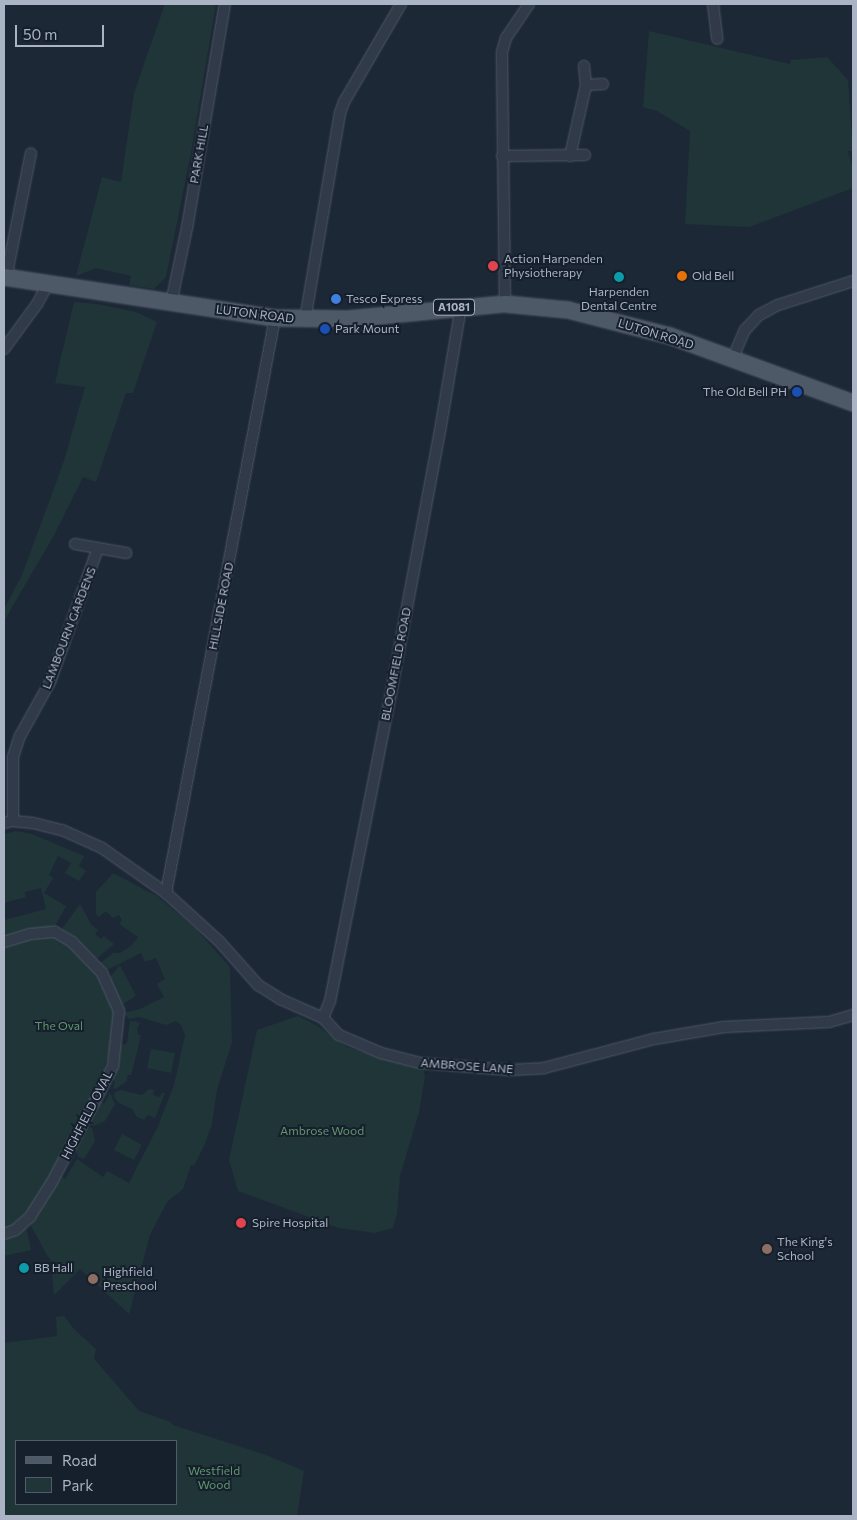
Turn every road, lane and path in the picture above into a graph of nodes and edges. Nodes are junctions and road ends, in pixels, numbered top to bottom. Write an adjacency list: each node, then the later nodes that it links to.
1 (224, 4): 16 (street, PARK HILL)
2 (400, 4): 20 (street)
3 (529, 4): 11 (street)
4 (713, 4): 5 (street)
5 (717, 39)
6 (584, 66): 8 (street)
7 (603, 84): 8 (street)
8 (586, 85): 12 (street)
9 (31, 153): 13 (street)
10 (584, 155): 12 (street)
11 (502, 156): 12 (street); 17 (street)
12 (570, 156)
13 (5, 278): 15 (main road, LUTON ROAD / A1081)
14 (853, 281): 22 (street)
15 (48, 284): 16 (main road, LUTON ROAD / A1081); 21 (street)
16 (171, 303): 19 (main road, LUTON ROAD / A1081)
17 (505, 304): 18 (main road, LUTON ROAD / A1081); 22 (main road, LUTON ROAD / A1081)
18 (459, 307): 20 (main road, LUTON ROAD / A1081); 31 (street, BLOOMFIELD ROAD)
19 (275, 318): 20 (main road, LUTON ROAD / A1081); 28 (street, HILLSIDE ROAD)
20 (305, 320)
21 (4, 349)
22 (732, 360): 23 (main road, LUTON ROAD / A1081)
23 (853, 403)
24 (75, 544): 25 (street, LAMBOURN GARDENS)
25 (98, 548): 26 (street, LAMBOURN GARDENS); 27 (street, LAMBOURN GARDENS)
26 (126, 553)
27 (8, 822): 28 (street, AMBROSE LANE)
28 (166, 893): 31 (street, AMBROSE LANE)
29 (4, 942): 32 (street, HIGHFIELD OVAL)
30 (853, 1016): 31 (street, AMBROSE LANE)
31 (323, 1018)
32 (4, 1234)

